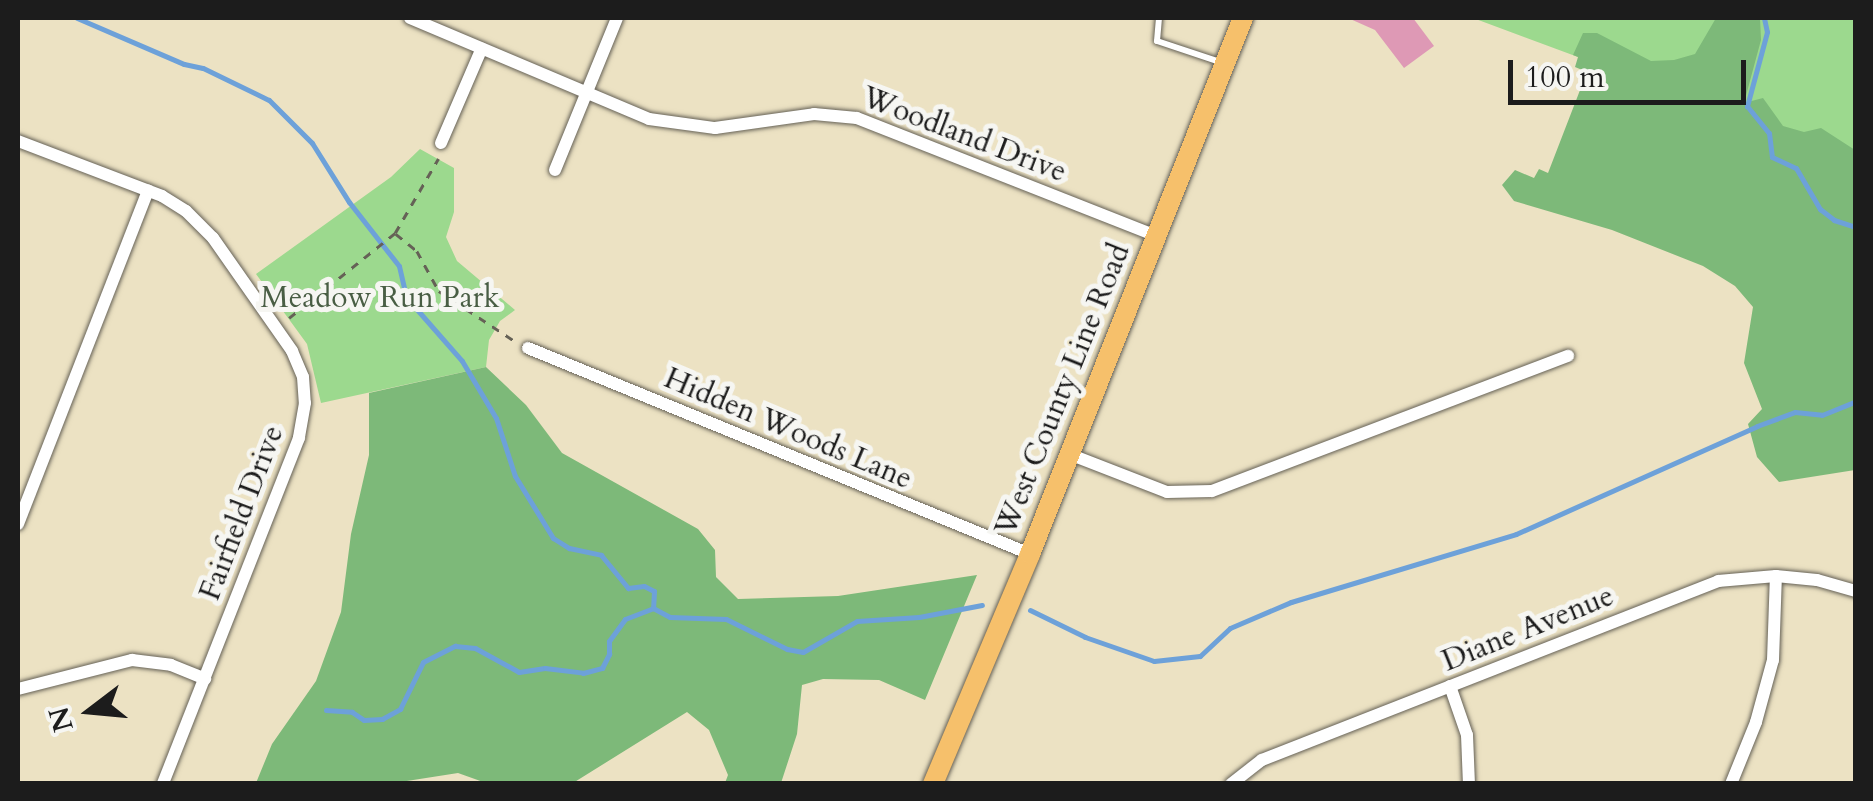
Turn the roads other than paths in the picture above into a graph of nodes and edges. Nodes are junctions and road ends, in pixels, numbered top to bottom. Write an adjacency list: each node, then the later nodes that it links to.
1 (410, 18): 5 (street, Woodland Drive)
2 (617, 18): 7 (street)
3 (1158, 18): 6 (lane)
4 (1242, 18): 6 (main road, West County Line Road)
5 (482, 48): 7 (street, Woodland Drive); 9 (street)
6 (1224, 64): 12 (main road, West County Line Road)
7 (586, 92): 10 (street); 12 (street, Woodland Drive)
8 (18, 141): 11 (street, Fairfield Drive)
9 (441, 143)
10 (556, 170)
11 (148, 190): 16 (street); 20 (street, Fairfield Drive)
12 (1157, 236): 15 (main road, West County Line Road)
13 (528, 348): 17 (street, Hidden Woods Lane)
14 (1568, 356): 15 (street)
15 (1068, 454): 17 (main road, West County Line Road)
16 (18, 524)
17 (1030, 554): 24 (main road, West County Line Road)
18 (1776, 576): 19 (street, Diane Avenue); 21 (street, Diane Avenue); 27 (street)
19 (1856, 591)
20 (205, 679): 22 (street); 23 (street, Fairfield Drive)
21 (1450, 686): 25 (street, Diane Avenue); 26 (street)
22 (18, 688)
23 (163, 784)
24 (933, 784)
25 (1232, 784)
26 (1469, 784)
27 (1731, 784)

